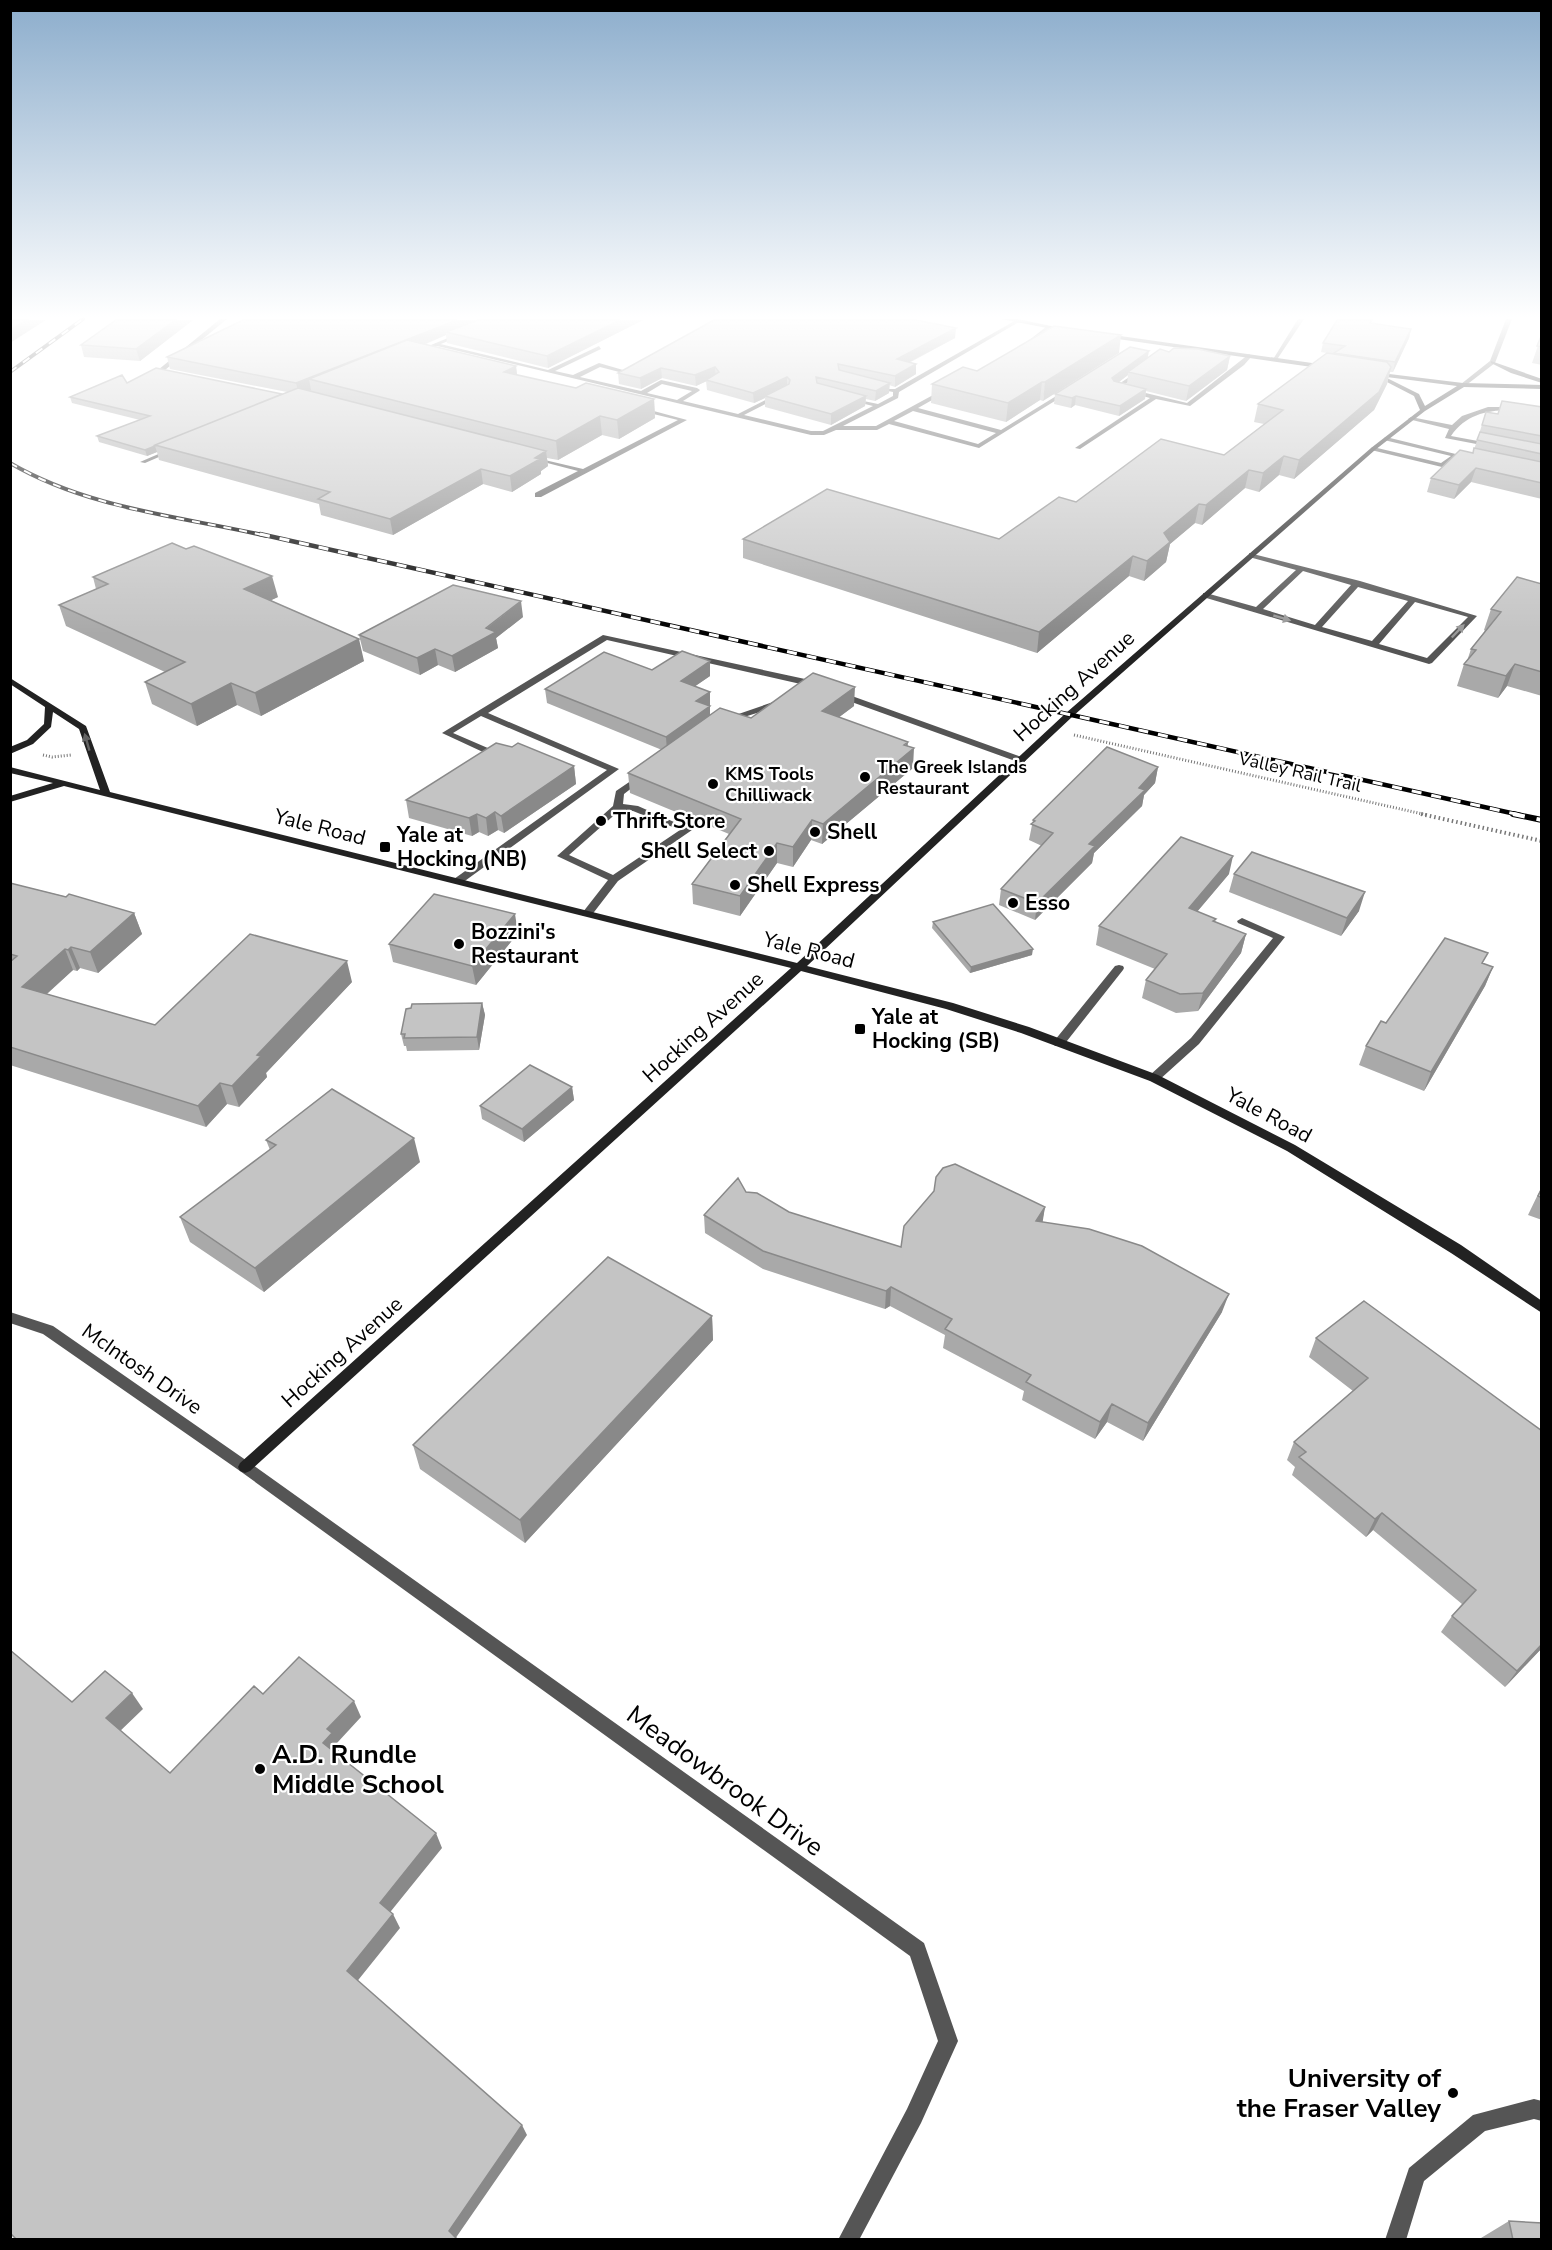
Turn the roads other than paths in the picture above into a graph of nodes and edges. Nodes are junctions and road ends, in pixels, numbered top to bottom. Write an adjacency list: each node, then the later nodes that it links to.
1 (676, 424): 24 (street)
2 (774, 424): 13 (street)
3 (843, 424): 13 (street)
4 (884, 424): 13 (street)
5 (896, 424): 14 (street)
6 (971, 424): 14 (street)
7 (1015, 424): 14 (street)
8 (1115, 424): 17 (street)
9 (1405, 424): 15 (main road, Hocking Avenue)
10 (1437, 424): 12 (street)
11 (1456, 424): 12 (street)
12 (1452, 427): 16 (street)
13 (835, 428)
14 (1002, 432)
15 (1386, 439): 19 (main road, Hocking Avenue); 20 (street)
16 (1499, 447)
17 (1078, 448)
18 (175, 449): 23 (street)
19 (1373, 449): 20 (street); 26 (main road, Hocking Avenue)
20 (1456, 455): 22 (street)
21 (527, 456): 24 (street)
22 (1478, 460)
23 (143, 462)
24 (584, 471): 25 (street)
25 (538, 495)
26 (1252, 555): 27 (street); 29 (main road, Hocking Avenue)
27 (1302, 568): 28 (street); 31 (street)
28 (1356, 584): 30 (street); 32 (street)
29 (1206, 595): 31 (street); 43 (main road, Hocking Avenue)
30 (1414, 599): 33 (street); 33 (street, one-way to 30)
31 (1257, 610): 32 (street, one-way to 32)
32 (1316, 628): 33 (street)
33 (1373, 645)
34 (10, 680): 38 (main road)
35 (816, 686): 36 (street)
36 (798, 688): 39 (street); 40 (street)
37 (827, 690): 43 (street)
38 (49, 706): 41 (main road); 47 (main road, one-way to 38)
39 (481, 713): 42 (street); 51 (street)
40 (717, 723)
41 (10, 751)
42 (507, 759)
43 (1021, 760): 54 (main road, Hocking Avenue)
44 (10, 770): 46 (main road, Yale Road)
45 (646, 774): 49 (street)
46 (63, 783): 47 (main road, Yale Road); 48 (main road)
47 (106, 794): 51 (main road, Yale Road)
48 (10, 799)
49 (618, 807): 50 (street); 50 (street)
50 (614, 879): 52 (street)
51 (458, 882): 52 (main road, Yale Road)
52 (587, 914): 54 (main road, Yale Road)
53 (1242, 921): 57 (street)
54 (799, 967): 56 (main road, Yale Road); 60 (main road, Hocking Avenue)
55 (1119, 968): 56 (street)
56 (1059, 1043): 57 (main road, Yale Road)
57 (1154, 1078): 58 (main road, Yale Road)
58 (1542, 1308)
59 (10, 1317): 60 (street, McIntosh Drive)
60 (244, 1467): 62 (street, Meadowbrook Drive)
61 (1542, 2111): 63 (street)
62 (848, 2240)
63 (1395, 2240)

